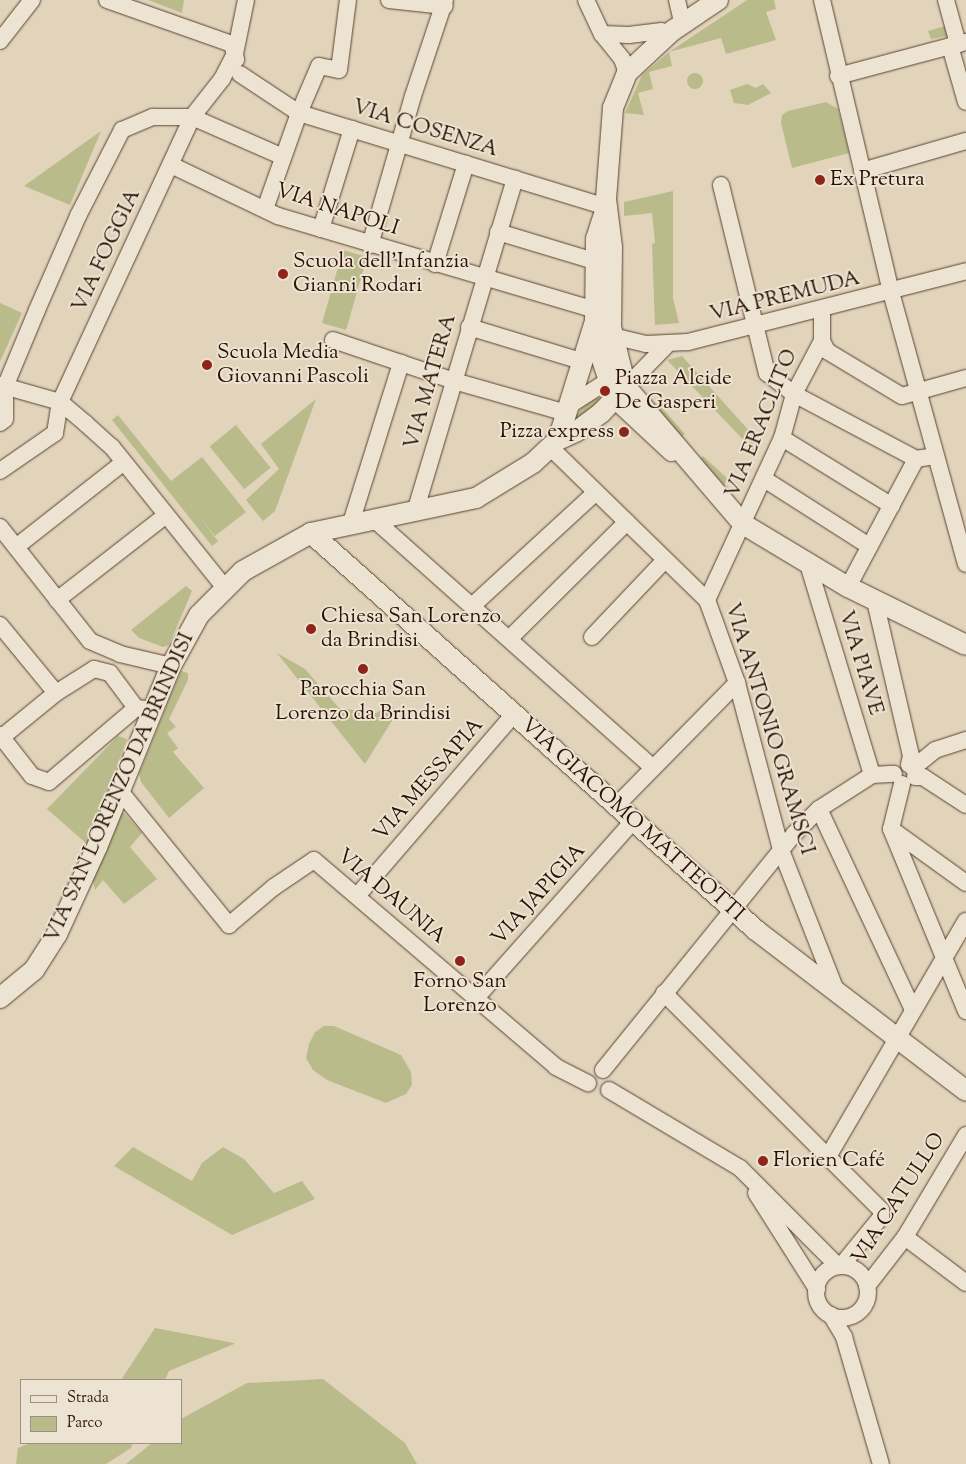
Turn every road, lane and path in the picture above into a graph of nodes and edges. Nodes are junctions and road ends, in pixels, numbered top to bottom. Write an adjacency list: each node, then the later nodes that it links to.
1 (32, 0): 15 (street)
2 (107, 0): 17 (street)
3 (246, 0): 17 (street, VIA FOGGIA)
4 (348, 0): 23 (street)
5 (389, 0): 11 (street)
6 (586, 0): 14 (street)
7 (677, 0): 12 (street)
8 (718, 0): 12 (street)
9 (822, 0): 20 (street)
10 (951, 1): 16 (street)
11 (445, 3): 27 (street)
12 (686, 19): 13 (street); 18 (street)
13 (662, 31): 14 (street); 18 (street)
14 (605, 39): 18 (street)
15 (0, 41)
16 (958, 44): 20 (street); 22 (street)
17 (234, 54): 19 (street); 21 (street, VIA FOGGIA)
18 (625, 66): 34 (street)
19 (240, 74): 21 (street); 23 (street, VIA COSENZA)
20 (838, 76): 31 (street)
21 (222, 78): 24 (street, VIA FOGGIA)
22 (966, 102)
23 (299, 113): 25 (street, VIA COSENZA); 28 (street)
24 (192, 118): 28 (street); 30 (street, VIA FOGGIA); 55 (street)
25 (352, 129): 27 (street, VIA COSENZA); 36 (street)
26 (966, 141): 31 (street)
27 (400, 144): 29 (street, VIA COSENZA); 38 (street)
28 (283, 157): 35 (street)
29 (466, 164): 32 (street, VIA COSENZA); 40 (street)
30 (171, 165): 35 (street, VIA NAPOLI); 59 (street, VIA FOGGIA)
31 (862, 171): 43 (street)
32 (515, 179): 34 (street, VIA COSENZA); 37 (street, VIA MATERA)
33 (721, 185): 46 (street)
34 (606, 207): 39 (street); 45 (street)
35 (265, 210): 36 (street, VIA NAPOLI)
36 (321, 229): 38 (street, VIA NAPOLI)
37 (498, 232): 39 (street); 42 (street, VIA MATERA)
38 (370, 245): 40 (street, VIA NAPOLI)
39 (594, 261): 45 (street)
40 (435, 264): 42 (street, VIA NAPOLI)
41 (966, 271): 43 (street, VIA PREMUDA)
42 (484, 278): 45 (street, VIA NAPOLI); 47 (street, VIA MATERA)
43 (891, 292): 44 (street, VIA PREMUDA); 57 (street)
44 (822, 309): 46 (street, VIA PREMUDA); 49 (street)
45 (602, 323): 50 (street, VIA PREMUDA); 51 (street); 56 (street)
46 (756, 326): 50 (street, VIA PREMUDA); 58 (street)
47 (469, 327): 51 (street); 54 (street, VIA MATERA)
48 (333, 340): 52 (street)
49 (822, 341): 57 (street); 58 (street, VIA ERACLITO)
50 (666, 346): 56 (street)
51 (584, 362): 60 (street)
52 (402, 363): 54 (street); 76 (street)
53 (966, 378): 57 (street)
54 (454, 381): 60 (street); 71 (street, VIA MATERA)
55 (3, 386): 59 (street); 61 (street)
56 (617, 388): 60 (street); 63 (street, VIA SAN LORENZO DA BRINDISI); 75 (street)
57 (918, 392): 64 (street)
58 (794, 394): 62 (street, VIA ERACLITO); 65 (street)
59 (60, 402): 66 (street); 67 (street, VIA FOGGIA)
60 (568, 409): 63 (street)
61 (0, 424)
62 (782, 438): 68 (street, VIA ERACLITO); 70 (street)
63 (554, 444): 69 (street, VIA ANTONIO GRAMSCI); 71 (street, VIA SAN LORENZO DA BRINDISI)
64 (936, 456): 65 (street); 83 (street)
65 (916, 459): 70 (street)
66 (124, 462): 72 (street); 80 (street)
67 (0, 471)
68 (764, 478): 75 (street, VIA ERACLITO); 79 (street)
69 (596, 492): 74 (street, VIA ANTONIO GRAMSCI); 89 (street)
70 (892, 506): 79 (street)
71 (415, 512): 73 (street, VIA SAN LORENZO DA BRINDISI)
72 (166, 515): 85 (street); 86 (street)
73 (376, 521): 76 (street, VIA SAN LORENZO DA BRINDISI); 89 (street)
74 (627, 522): 81 (street, VIA ANTONIO GRAMSCI); 92 (street)
75 (743, 524): 82 (street); 87 (street, VIA ERACLITO)
76 (350, 526): 78 (street, VIA SAN LORENZO DA BRINDISI)
77 (1, 529): 80 (street)
78 (311, 533): 85 (street, VIA SAN LORENZO DA BRINDISI); 98 (street, VIA GIACOMO MATTEOTTI)
79 (869, 546): 84 (street)
80 (16, 547): 86 (street)
81 (665, 560): 87 (street, VIA ANTONIO GRAMSCI); 91 (street)
82 (808, 564): 84 (street); 103 (street, VIA PIAVE)
83 (966, 564)
84 (848, 587): 88 (street)
85 (225, 588): 94 (street, VIA SAN LORENZO DA BRINDISI)
86 (57, 600): 94 (street)
87 (708, 600): 95 (street, VIA ANTONIO GRAMSCI)
88 (875, 601): 93 (street); 102 (street)
89 (472, 606): 92 (street)
90 (0, 625): 96 (street)
91 (592, 637)
92 (508, 639): 101 (street)
93 (966, 645)
94 (171, 666): 97 (street, VIA SAN LORENZO DA BRINDISI)
95 (736, 683): 101 (street); 110 (street, VIA ANTONIO GRAMSCI)
96 (56, 693): 97 (street); 99 (street)
97 (145, 709): 99 (street); 104 (street, VIA SAN LORENZO DA BRINDISI)
98 (513, 715): 106 (street, VIA GIACOMO MATTEOTTI); 112 (street, VIA MESSAPIA)
99 (1, 736)
100 (966, 740): 102 (street)
101 (653, 768): 106 (street)
102 (909, 774): 103 (street); 105 (street); 109 (street)
103 (872, 775): 107 (street)
104 (120, 791): 112 (street, VIA DAUNIA); 118 (street, VIA SAN LORENZO DA BRINDISI)
105 (966, 804)
106 (616, 806): 108 (street, VIA GIACOMO MATTEOTTI)
107 (819, 808): 110 (street); 120 (street)
108 (634, 821): 113 (street, VIA GIACOMO MATTEOTTI); 119 (street, VIA JAPIGIA)
109 (891, 829): 111 (street); 115 (street)
110 (781, 850): 113 (street); 116 (street, VIA ANTONIO GRAMSCI)
111 (966, 883)
112 (358, 896): 119 (street, VIA DAUNIA)
113 (732, 909): 116 (street, VIA GIACOMO MATTEOTTI); 117 (street)
114 (966, 921): 115 (street)
115 (944, 958): 120 (street); 121 (street)
116 (836, 990): 122 (street, VIA GIACOMO MATTEOTTI)
117 (664, 993): 123 (street); 128 (street)
118 (0, 998)
119 (476, 998): 124 (street, VIA DAUNIA)
120 (913, 1010): 122 (street)
121 (966, 1011)
122 (898, 1040): 126 (street, VIA GIACOMO MATTEOTTI); 128 (street)
123 (603, 1070): 124 (street); 125 (street)
124 (588, 1083): 125 (street)
125 (609, 1090): 129 (street)
126 (966, 1091)
127 (966, 1135): 130 (street, VIA CATULLO)
128 (828, 1155): 131 (street)
129 (740, 1168): 131 (street); 134 (street)
130 (905, 1237): 132 (street); 133 (street, VIA CATULLO)
131 (840, 1266): 133 (street); 134 (street)
132 (966, 1282)
133 (867, 1286): 135 (street)
134 (817, 1289): 136 (street)
135 (855, 1314): 136 (street); 137 (street)
136 (831, 1315): 137 (street)
137 (846, 1343): 138 (street)
138 (881, 1464)

